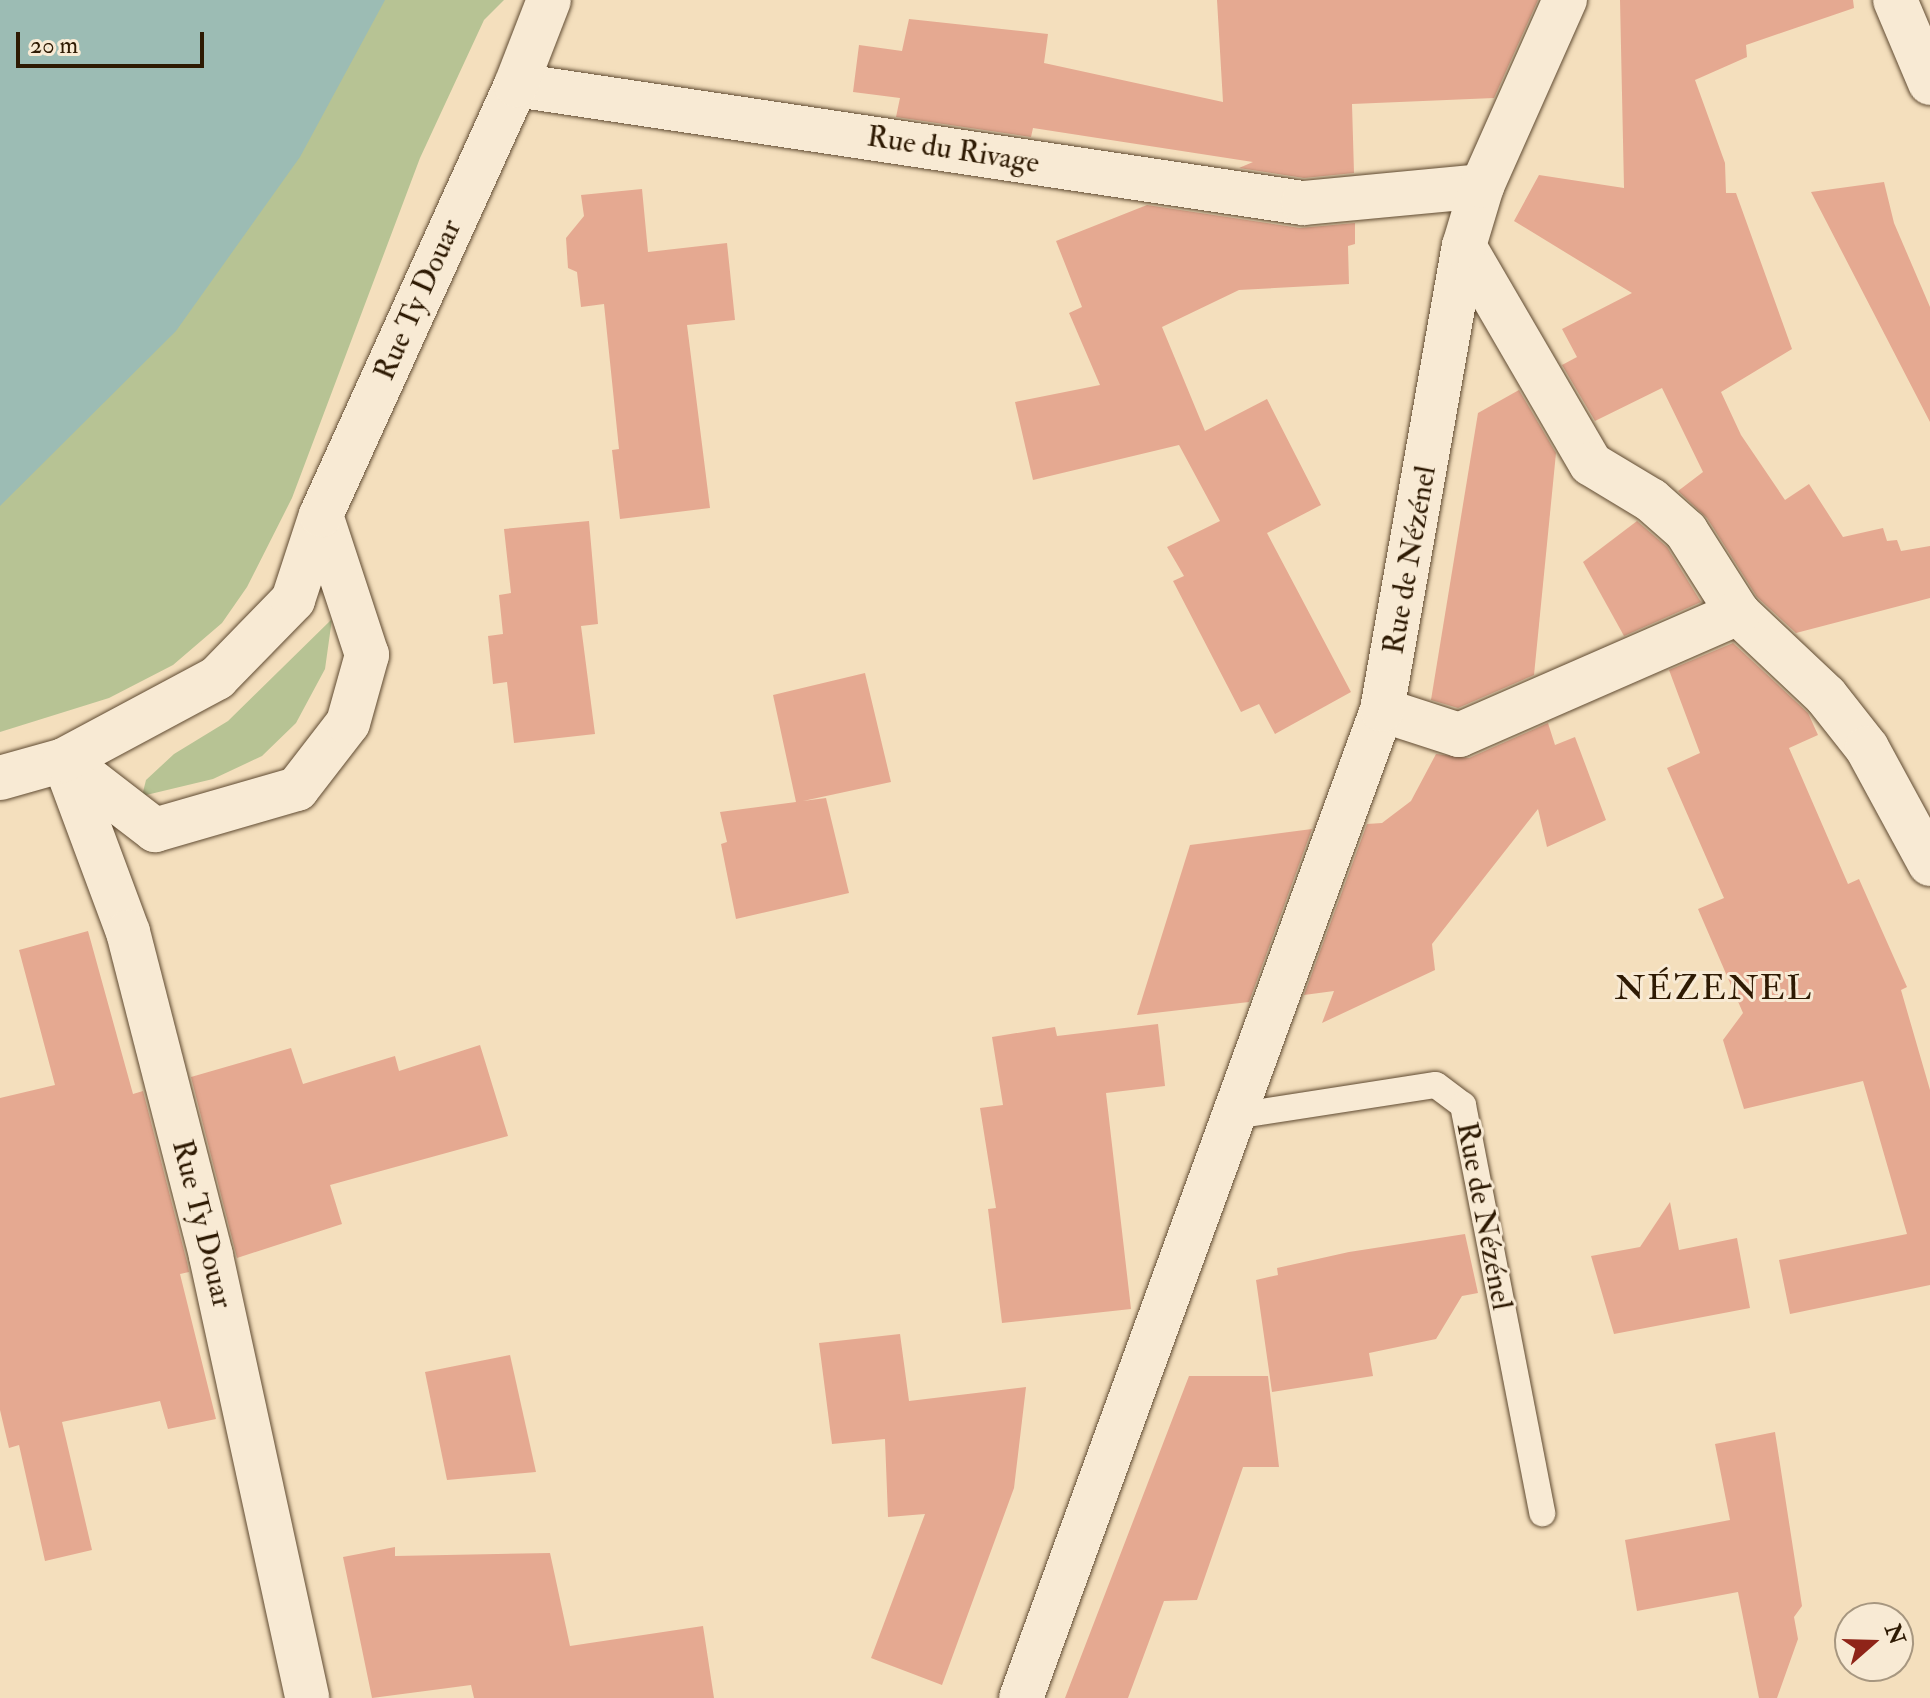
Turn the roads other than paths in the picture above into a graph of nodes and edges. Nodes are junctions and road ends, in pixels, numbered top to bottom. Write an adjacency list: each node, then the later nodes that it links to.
1 (549, 0): 5 (street)
2 (1565, 0): 6 (street, Rue de Nézénel)
3 (1895, 0): 4 (street)
4 (1930, 83)
5 (516, 85): 6 (street, Rue du Rivage); 8 (street, Rue Ty Douar)
6 (1482, 186): 7 (street, Rue de Nézénel)
7 (1464, 246): 9 (street); 10 (street, Rue de Nézénel)
8 (321, 515): 11 (street, Rue Ty Douar); 11 (street)
9 (1738, 613): 10 (street); 13 (street)
10 (1382, 710): 14 (street, Rue de Nézénel)
11 (64, 760): 12 (street); 16 (street, Rue Ty Douar)
12 (0, 778)
13 (1930, 864)
14 (1235, 1116): 15 (lane, Rue de Nézénel); 17 (street, Rue de Nézénel)
15 (1542, 1513)
16 (307, 1698)
17 (1021, 1698)

